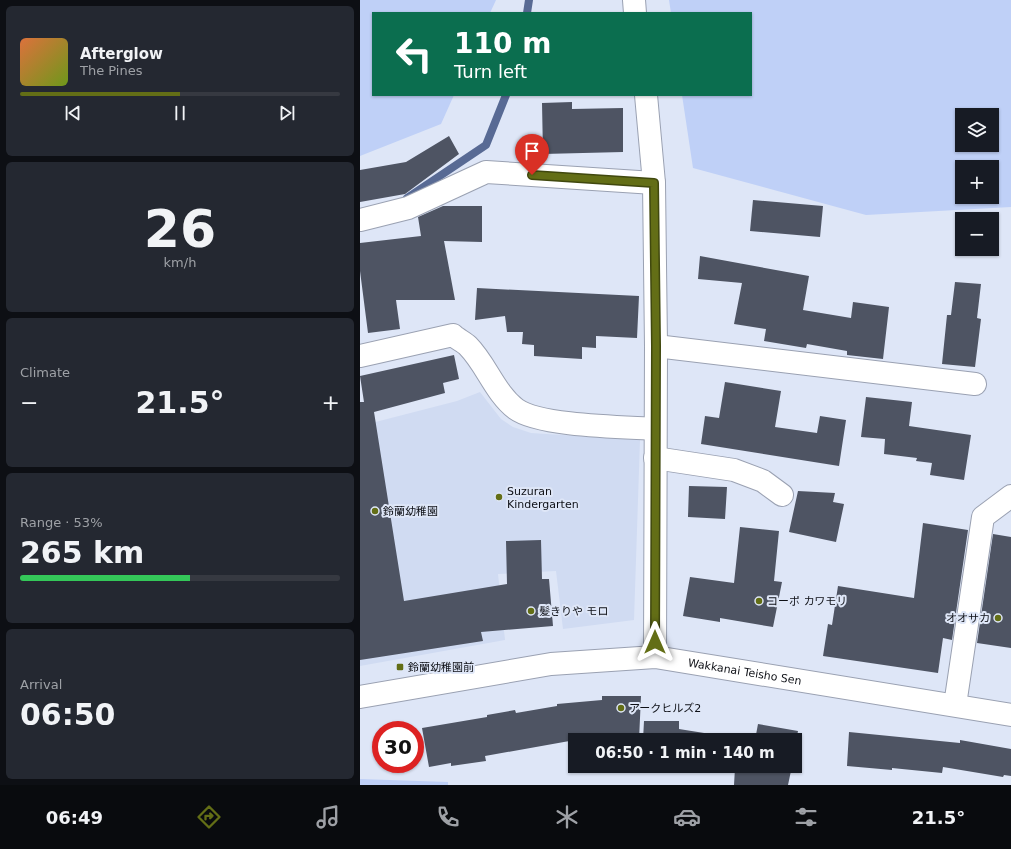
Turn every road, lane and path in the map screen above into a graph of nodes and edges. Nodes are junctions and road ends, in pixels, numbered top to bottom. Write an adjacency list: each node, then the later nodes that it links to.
1 (634, 0): 2 (street)
2 (635, 12)
3 (646, 96): 4 (street)
4 (654, 183): 5 (street); 6 (street)
5 (360, 220)
6 (656, 346): 8 (street); 9 (street)
7 (360, 356): 9 (street)
8 (975, 384)
9 (655, 429): 10 (street)
10 (655, 458): 11 (street); 13 (street)
11 (782, 495)
12 (1011, 496): 15 (street)
13 (655, 657): 14 (street, Wakkanai Teisho Sen); 15 (street, Wakkanai Teisho Sen)
14 (360, 697)
15 (955, 705): 16 (street, Wakkanai Teisho Sen)
16 (1011, 715)

